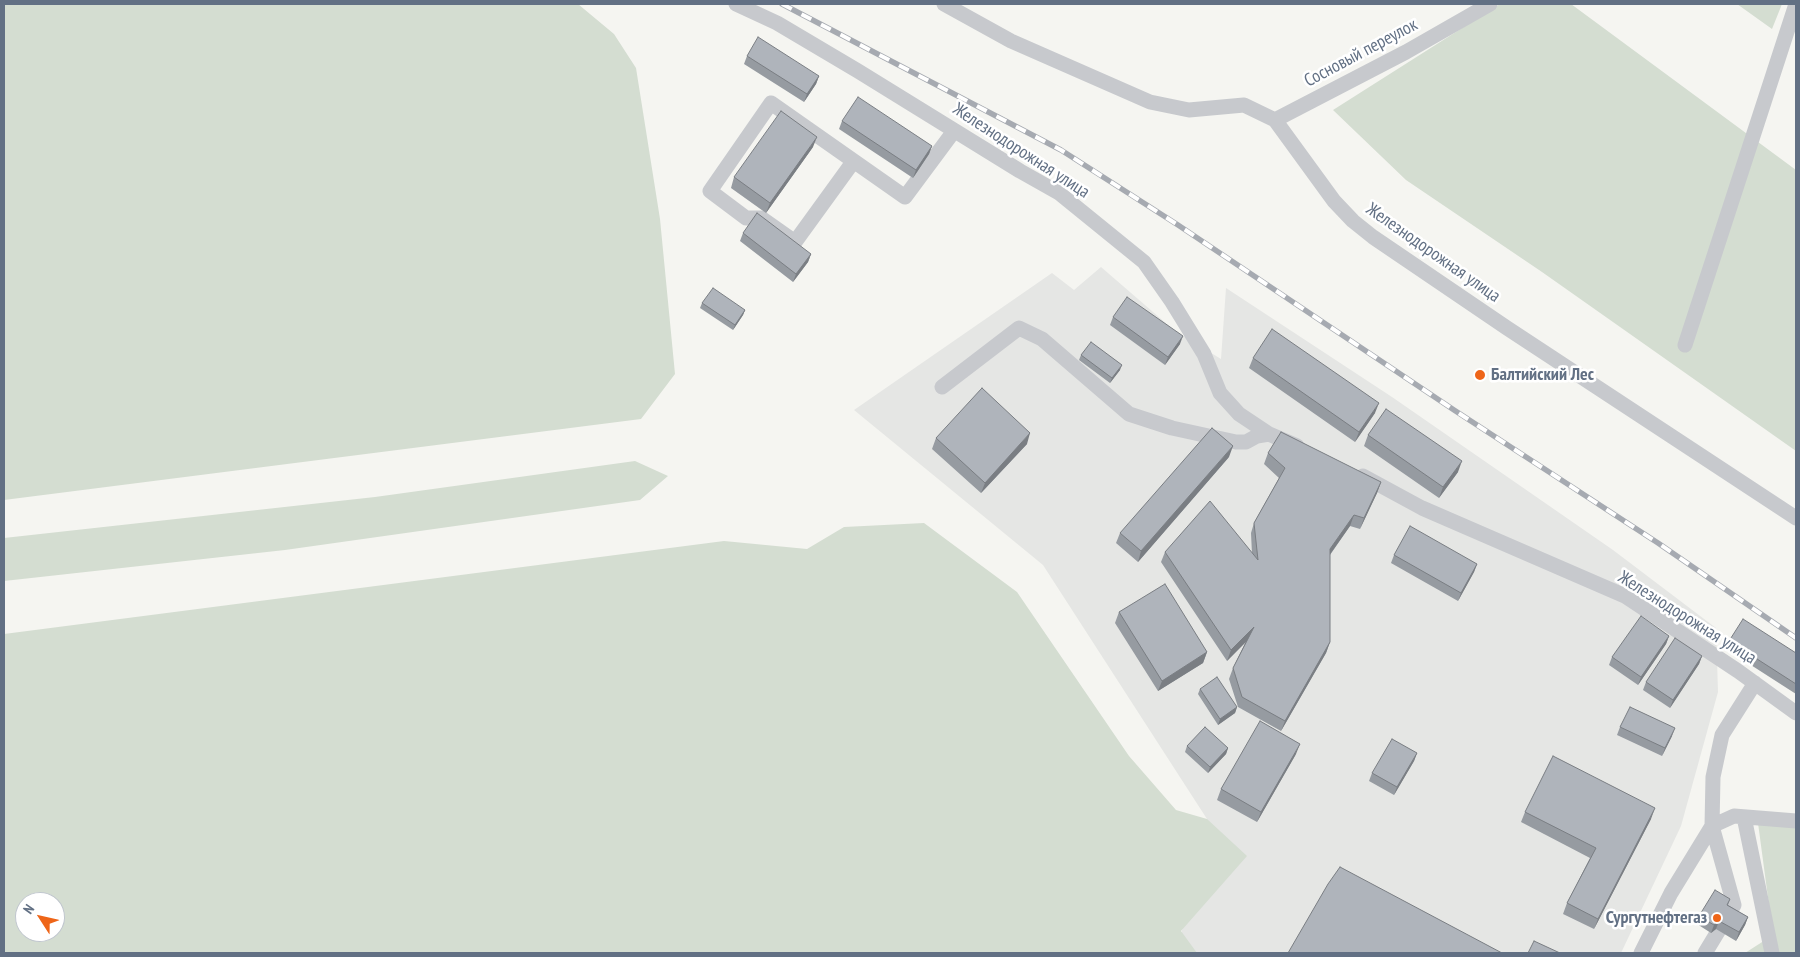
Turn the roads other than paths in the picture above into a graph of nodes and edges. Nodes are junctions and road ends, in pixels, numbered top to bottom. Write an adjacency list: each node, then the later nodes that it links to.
1 (736, 4): 6 (street, Железнодорожная улица)
2 (944, 4): 5 (street, Железнодорожная улица)
3 (1490, 4): 5 (street, Сосновый переулок)
4 (1796, 4): 8 (street)
5 (1275, 120): 13 (street, Железнодорожная улица)
6 (954, 131): 7 (street); 10 (street, Железнодорожная улица)
7 (853, 162): 7 (street)
8 (1685, 345)
9 (942, 387): 10 (street)
10 (1269, 434): 11 (street, Железнодорожная улица)
11 (1311, 452)
12 (1353, 470): 14 (street, Железнодорожная улица)
13 (1796, 518)
14 (1755, 683): 15 (street, Железнодорожная улица); 18 (street)
15 (1796, 713)
16 (1744, 817): 17 (street); 18 (street); 21 (street)
17 (1796, 821)
18 (1712, 826): 19 (street); 20 (street)
19 (1641, 953)
20 (1705, 953)
21 (1772, 953)

